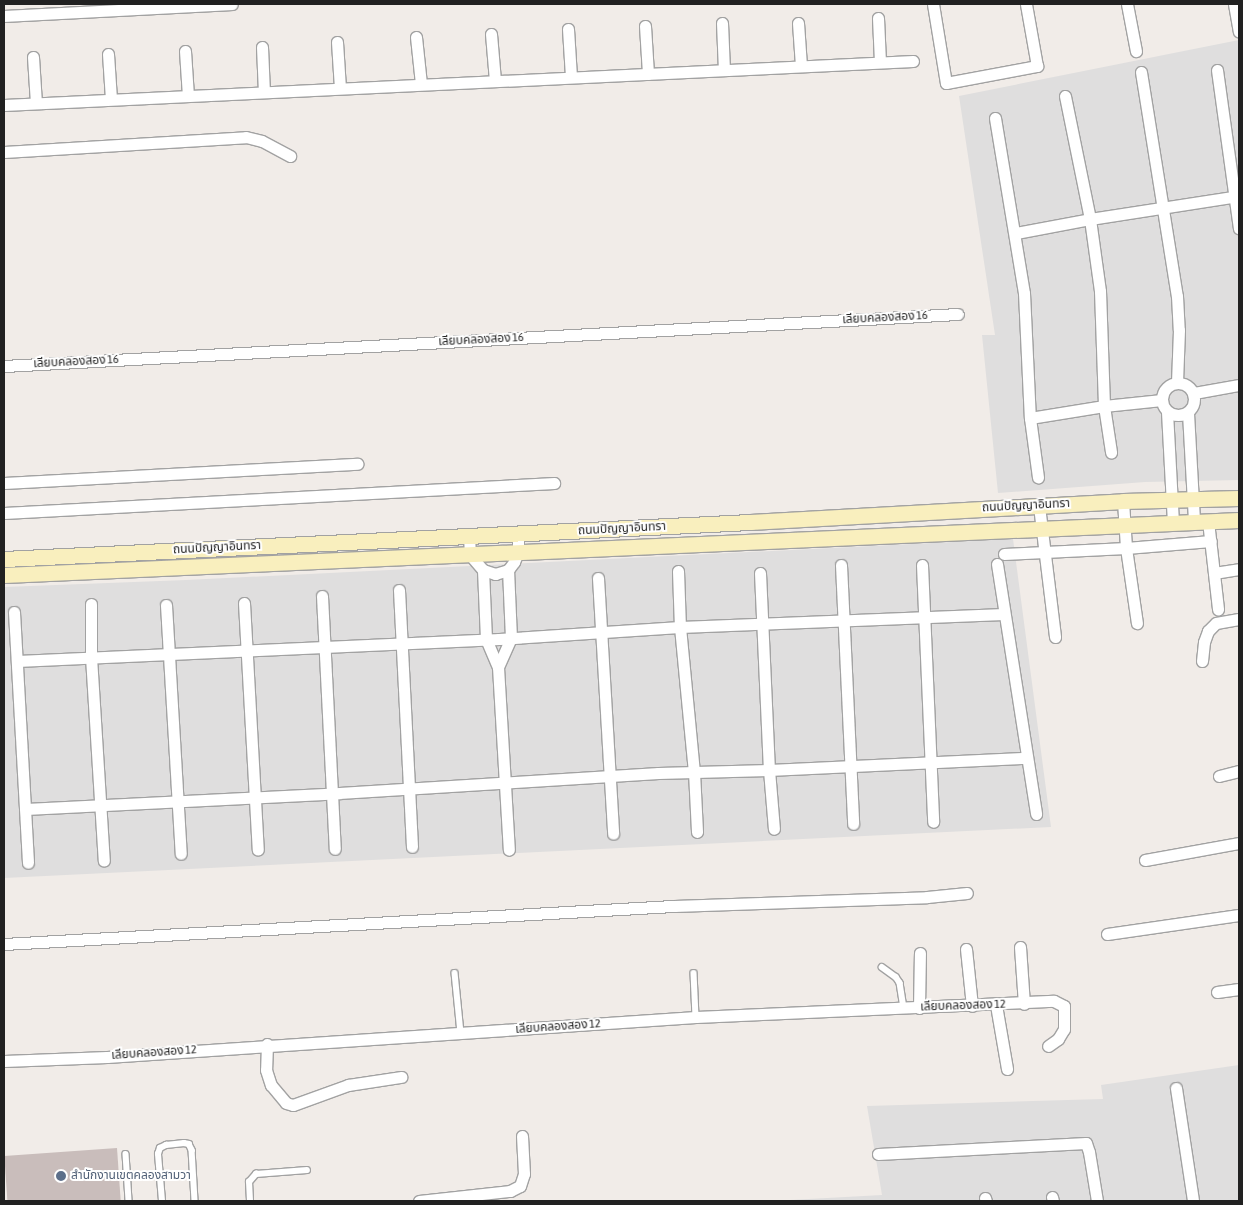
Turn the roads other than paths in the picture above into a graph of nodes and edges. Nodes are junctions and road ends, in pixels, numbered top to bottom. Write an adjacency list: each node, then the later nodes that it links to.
1 (232, 4): 6 (street)
2 (933, 4): 3 (street)
3 (1026, 4)
4 (1127, 4): 18 (street)
5 (1234, 4): 12 (street)
6 (4, 16)
7 (878, 18): 22 (street)
8 (722, 23): 24 (street)
9 (798, 23): 23 (street)
10 (645, 26): 27 (street)
11 (568, 30): 28 (street)
12 (1239, 32)
13 (492, 34): 29 (street)
14 (416, 37): 30 (street)
15 (337, 42): 31 (street)
16 (262, 47): 32 (street)
17 (185, 51): 33 (street)
18 (1136, 51)
19 (108, 54): 35 (street)
20 (33, 57): 36 (street)
21 (913, 61): 22 (street)
22 (880, 62): 23 (street)
23 (801, 66): 24 (street)
24 (724, 70): 27 (street)
25 (1217, 70): 41 (street)
26 (1140, 72): 42 (street)
27 (648, 74): 28 (street)
28 (572, 77): 29 (street)
29 (495, 81): 30 (street)
30 (421, 84): 31 (street)
31 (340, 88): 32 (street)
32 (264, 92): 33 (street)
33 (188, 96): 35 (street)
34 (1065, 96): 43 (street)
35 (112, 99): 36 (street)
36 (36, 103): 37 (street)
37 (4, 104)
38 (996, 118): 45 (street)
39 (4, 152): 40 (street)
40 (290, 156)
41 (1237, 197): 42 (street); 44 (street)
42 (1163, 207): 43 (street); 48 (street)
43 (1090, 219): 45 (street); 52 (street)
44 (1239, 228)
45 (1016, 233): 55 (street)
46 (958, 314): 47 (street, เลียบคลองสอง 16)
47 (4, 366)
48 (1177, 382): 50 (street); 51 (street)
49 (1239, 385): 50 (street)
50 (1194, 393): 54 (street)
51 (1162, 400): 52 (street); 53 (street)
52 (1104, 406): 55 (street); 56 (street)
53 (1167, 412): 54 (street); 63 (street)
54 (1188, 413): 61 (street)
55 (1030, 418): 58 (street)
56 (1111, 452)
57 (356, 464): 59 (street)
58 (1038, 477)
59 (4, 483)
60 (554, 483): 66 (street)
61 (1193, 498): 62 (street, ถนนปัญญาอินทรา); 63 (street, ถนนปัญญาอินทรา); 68 (street)
62 (1239, 498)
63 (1172, 499): 64 (street, ถนนปัญญาอินทรา); 69 (street)
64 (1123, 501): 65 (street, ถนนปัญญาอินทรา); 70 (street)
65 (1039, 506): 71 (street); 72 (street, ถนนปัญญาอินทรา)
66 (4, 513)
67 (1239, 520): 68 (street, ถนนปัญญาอินทรา)
68 (1201, 521): 69 (street, ถนนปัญญาอินทรา); 74 (street)
69 (1173, 522): 70 (street, ถนนปัญญาอินทรา)
70 (1124, 525): 71 (street, ถนนปัญญาอินทรา); 75 (street)
71 (1041, 530): 76 (street, ถนนปัญญาอินทรา); 77 (street)
72 (518, 534): 73 (street, ถนนปัญญาอินทรา); 76 (street)
73 (469, 536): 79 (street); 80 (street, ถนนปัญญาอินทรา)
74 (1210, 541): 75 (street); 89 (street)
75 (1126, 548): 77 (street); 103 (street)
76 (518, 552): 79 (street, ถนนปัญญาอินทรา); 86 (street)
77 (1044, 552): 78 (street); 107 (street)
78 (1004, 554)
79 (470, 555): 85 (street); 90 (street, ถนนปัญญาอินทรา)
80 (4, 559)
81 (998, 564): 99 (street)
82 (841, 565): 102 (street)
83 (922, 565): 100 (street)
84 (1239, 569): 89 (street)
85 (483, 570): 86 (street); 109 (street)
86 (508, 570): 108 (street)
87 (678, 571): 105 (street)
88 (760, 573): 104 (street)
89 (1214, 573): 97 (street)
90 (4, 575)
91 (598, 578): 106 (street)
92 (399, 590): 110 (street)
93 (322, 596): 111 (street)
94 (244, 603): 112 (street)
95 (91, 604): 114 (street)
96 (166, 605): 113 (street)
97 (1218, 609)
98 (14, 612): 115 (street)
99 (1004, 614): 100 (street); 118 (street)
100 (923, 618): 102 (street); 119 (street)
101 (1239, 619): 116 (street)
102 (844, 621): 104 (street); 120 (street)
103 (1137, 623)
104 (761, 624): 105 (street); 121 (street)
105 (680, 627): 106 (street); 123 (street)
106 (600, 632): 108 (street); 124 (street)
107 (1055, 637)
108 (511, 638): 109 (street); 117 (street)
109 (486, 639): 110 (street); 117 (street)
110 (401, 643): 111 (street); 127 (street)
111 (323, 647): 112 (street); 128 (street)
112 (246, 650): 113 (street); 129 (street)
113 (168, 654): 114 (street); 130 (street)
114 (91, 657): 115 (street); 131 (street)
115 (17, 661): 132 (street)
116 (1202, 661)
117 (498, 667): 126 (street)
118 (1027, 758): 119 (street); 133 (street)
119 (930, 762): 120 (street); 134 (street)
120 (850, 766): 121 (street); 135 (street)
121 (769, 770): 123 (street); 136 (street)
122 (1239, 771): 125 (street)
123 (694, 772): 124 (street); 137 (street)
124 (609, 776): 126 (street); 138 (street)
125 (1219, 776)
126 (506, 783): 127 (street); 143 (street)
127 (408, 789): 128 (street); 140 (street)
128 (332, 793): 129 (street); 141 (street)
129 (254, 797): 130 (street); 142 (street)
130 (177, 801): 131 (street); 144 (street)
131 (101, 805): 132 (street); 146 (street)
132 (26, 808): 147 (street)
133 (1036, 814)
134 (933, 822)
135 (853, 824)
136 (774, 829)
137 (697, 832)
138 (613, 834)
139 (1239, 843): 145 (street)
140 (412, 847)
141 (335, 849)
142 (258, 850)
143 (509, 850)
144 (181, 854)
145 (1145, 860)
146 (104, 861)
147 (28, 863)
148 (967, 893): 151 (street)
149 (1239, 915): 150 (street)
150 (1108, 934)
151 (4, 944)
152 (1020, 947): 160 (street)
153 (966, 949): 162 (street)
154 (920, 953): 163 (street)
155 (882, 967): 164 (lane)
156 (455, 973): 166 (lane)
157 (694, 973): 165 (lane)
158 (1239, 988): 159 (street)
159 (1217, 992)
160 (1024, 1004): 161 (street, เลียบคลองสอง 12); 168 (street, เลียบคลองสอง 12)
161 (996, 1005): 162 (street, เลียบคลองสอง 12); 170 (street)
162 (972, 1006): 163 (street, เลียบคลองสอง 12)
163 (920, 1008): 164 (street, เลียบคลองสอง 12)
164 (904, 1009): 165 (street, เลียบคลองสอง 12)
165 (696, 1017): 166 (street, เลียบคลองสอง 12)
166 (461, 1033): 167 (street, เลียบคลองสอง 12)
167 (267, 1044): 169 (street, เลียบคลองสอง 12); 171 (street)
168 (1048, 1046)
169 (4, 1061)
170 (1007, 1069)
171 (401, 1077)
172 (1176, 1088): 183 (street)
173 (522, 1136): 181 (street)
174 (126, 1154): 177 (lane)
175 (878, 1154): 182 (street)
176 (307, 1170): 180 (lane)
177 (130, 1201)
178 (162, 1201): 179 (lane)
179 (195, 1201)
180 (250, 1201)
181 (419, 1201)
182 (1097, 1201)
183 (1193, 1201)

